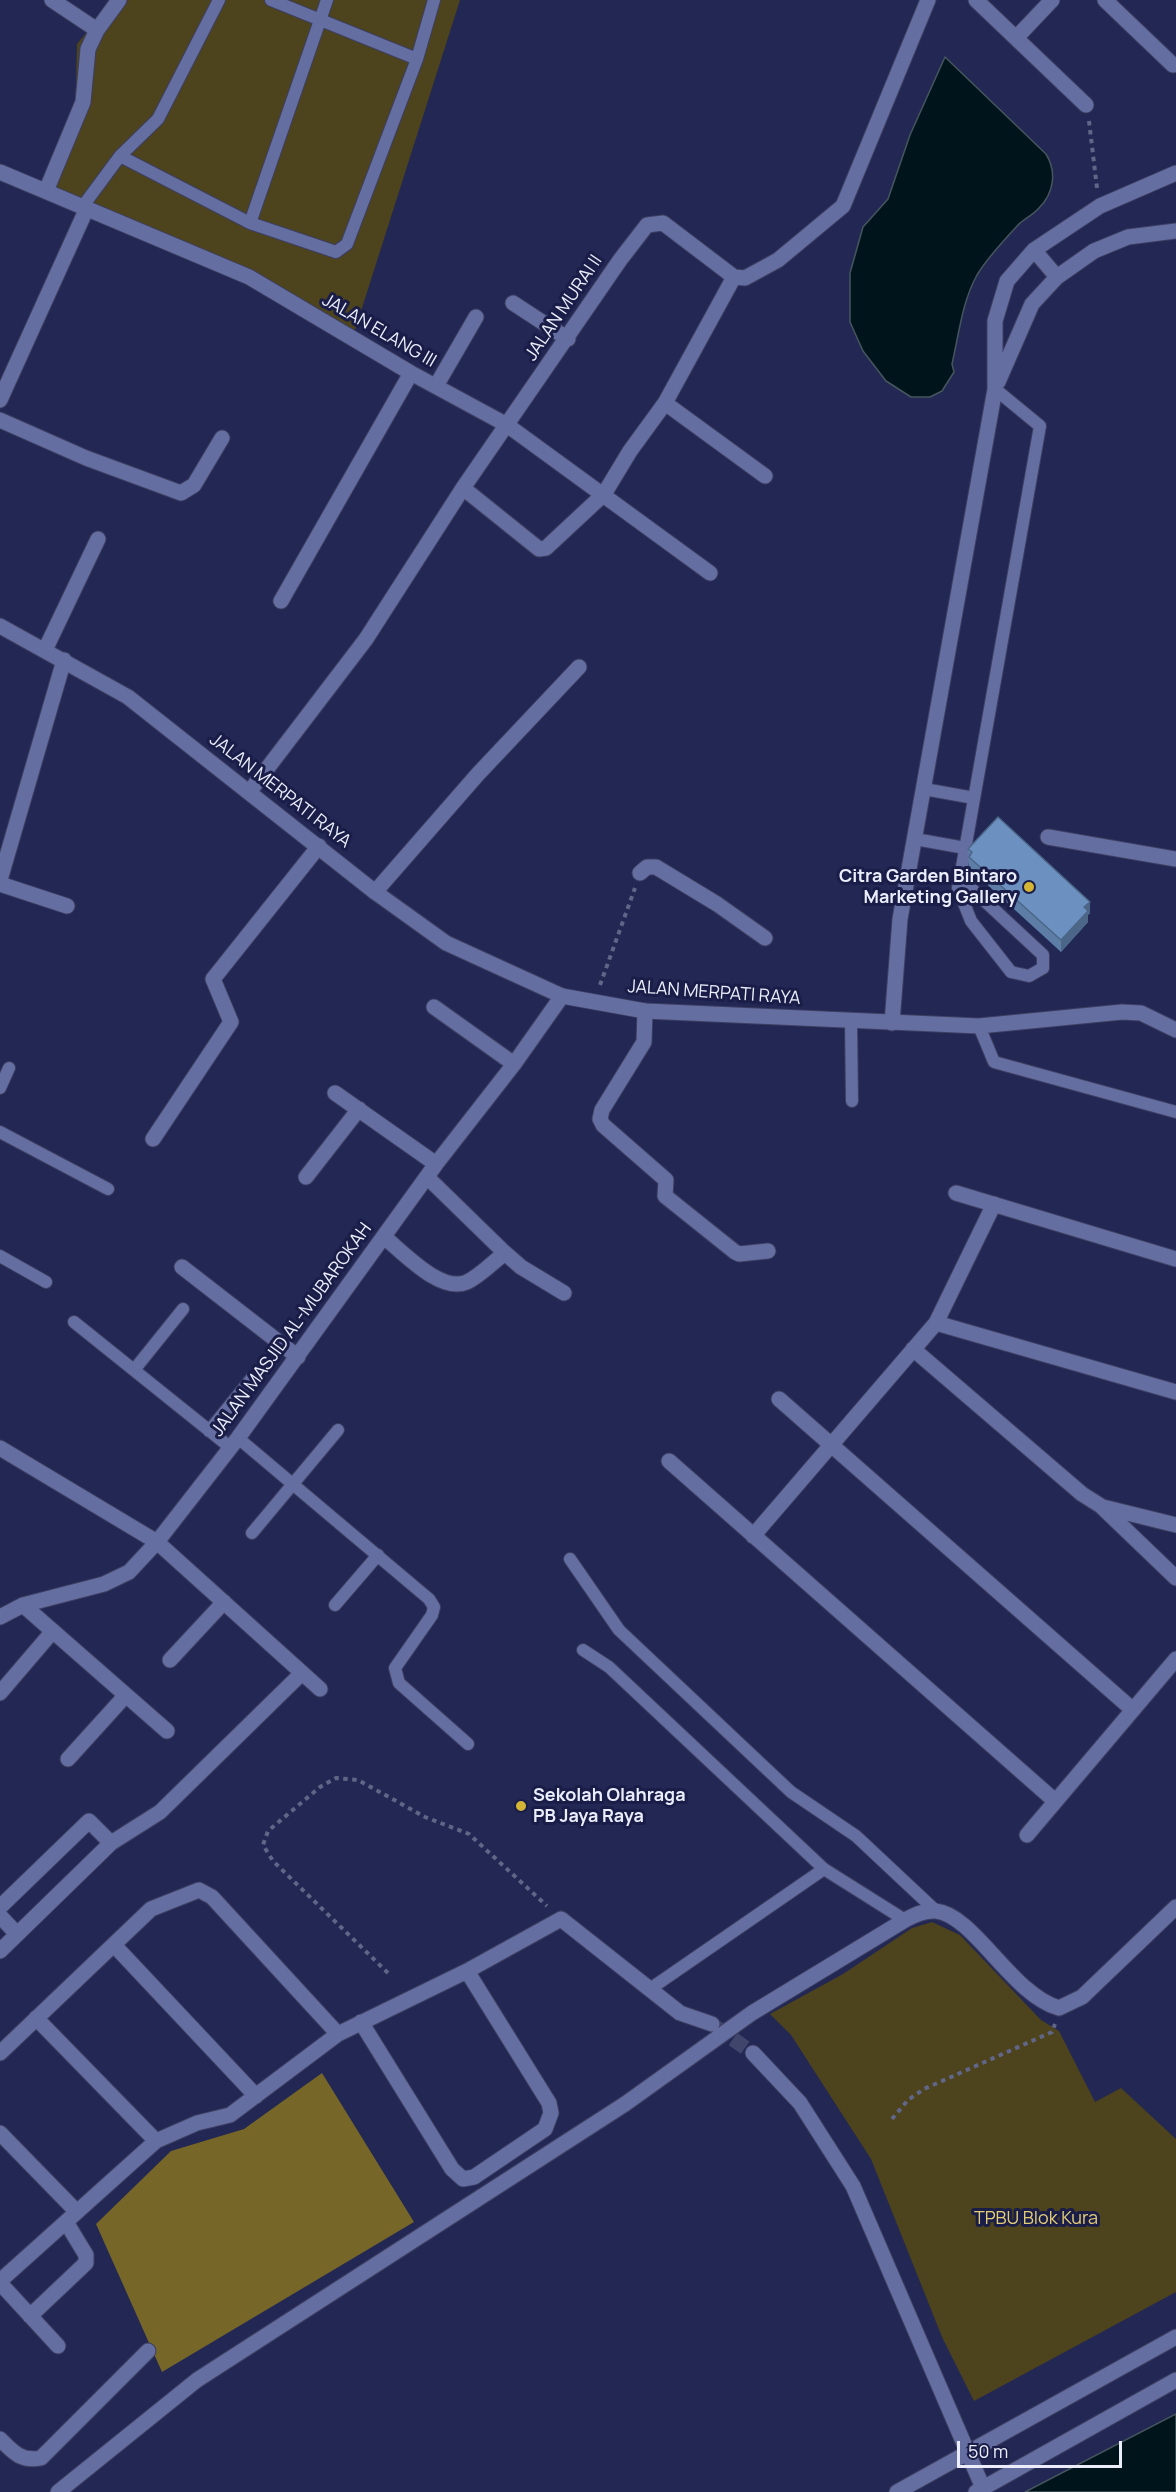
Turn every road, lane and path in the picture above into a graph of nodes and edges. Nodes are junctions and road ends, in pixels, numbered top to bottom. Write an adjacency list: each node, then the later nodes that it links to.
1 (52, 0): 12 (street)
2 (119, 0): 12 (street)
3 (219, 0): 17 (lane)
4 (271, 0): 11 (lane)
5 (327, 0): 11 (lane)
6 (434, 0): 14 (lane)
7 (928, 0): 26 (street)
8 (976, 0): 13 (street)
9 (1052, 0): 13 (street)
10 (1105, 0): 15 (street)
11 (319, 22): 14 (lane); 23 (lane)
12 (97, 30): 20 (street)
13 (1016, 38): 16 (street)
14 (417, 58): 23 (lane)
15 (1173, 65)
16 (1086, 105): 21 (path)
17 (120, 156): 22 (lane); 23 (lane)
18 (0, 172): 20 (street, JALAN ELANG III)
19 (1176, 173): 21 (street)
20 (46, 191): 22 (street, JALAN ELANG III)
21 (1100, 206): 25 (street)
22 (85, 207): 31 (street, JALAN ELANG III); 34 (street)
23 (250, 224)
24 (1176, 231): 27 (street)
25 (1034, 250): 27 (street); 33 (street)
26 (734, 277): 30 (street, JALAN MURAI II); 35 (street)
27 (1057, 277): 33 (street)
28 (513, 303): 30 (street)
29 (476, 317): 32 (street)
30 (568, 339): 37 (street, JALAN MURAI II)
31 (411, 373): 32 (street, JALAN ELANG III); 44 (street)
32 (436, 386): 37 (street, JALAN ELANG III)
33 (995, 389): 49 (street); 51 (lane)
34 (0, 400)
35 (665, 403): 39 (street); 41 (street)
36 (0, 420): 38 (street)
37 (507, 425): 40 (street, JALAN MURAI II); 41 (street, JALAN ELANG III)
38 (222, 438)
39 (765, 476)
40 (463, 488): 41 (street); 50 (street, JALAN MURAI II)
41 (604, 494): 43 (street, JALAN ELANG III)
42 (98, 538): 46 (street)
43 (710, 573)
44 (280, 601)
45 (0, 626): 46 (street, JALAN MERPATI RAYA)
46 (45, 650): 47 (street, JALAN MERPATI RAYA)
47 (64, 660): 50 (street, JALAN MERPATI RAYA); 59 (street)
48 (579, 667): 60 (street)
49 (924, 789): 51 (lane); 53 (street)
50 (250, 791): 54 (street, JALAN MERPATI RAYA)
51 (974, 798): 55 (lane)
52 (1048, 837): 56 (street)
53 (915, 839): 55 (lane); 68 (street)
54 (319, 846): 60 (street, JALAN MERPATI RAYA); 79 (street)
55 (965, 848): 58 (lane)
56 (1176, 860)
57 (640, 873): 62 (street); 64 (path)
58 (960, 878): 58 (lane)
59 (0, 882): 61 (street)
60 (375, 892): 63 (street, JALAN MERPATI RAYA)
61 (67, 906)
62 (765, 938)
63 (562, 996): 64 (street, JALAN MERPATI RAYA); 71 (street, JALAN MASJID AL-MUBAROKAH)
64 (594, 1002): 66 (street, JALAN MERPATI RAYA)
65 (434, 1007): 71 (street)
66 (645, 1011): 67 (street, JALAN MERPATI RAYA); 87 (street)
67 (852, 1021): 68 (street, JALAN MERPATI RAYA); 75 (lane)
68 (892, 1023): 69 (street, JALAN MERPATI RAYA)
69 (979, 1026): 70 (street, JALAN MERPATI RAYA); 77 (lane)
70 (1176, 1030)
71 (514, 1064): 80 (street, JALAN MASJID AL-MUBAROKAH)
72 (9, 1068): 73 (lane)
73 (0, 1088)
74 (335, 1093): 76 (street)
75 (852, 1101)
76 (359, 1109): 80 (street); 81 (street)
77 (1176, 1112)
78 (0, 1132): 83 (lane)
79 (153, 1139)
80 (436, 1164): 82 (street, JALAN MASJID AL-MUBAROKAH)
81 (306, 1177)
82 (427, 1177): 86 (street, JALAN MASJID AL-MUBAROKAH); 88 (street)
83 (108, 1189)
84 (956, 1192): 85 (street)
85 (994, 1204): 90 (street); 96 (street)
86 (384, 1237): 88 (street); 98 (street, JALAN MASJID AL-MUBAROKAH)
87 (768, 1251)
88 (505, 1253): 93 (street)
89 (0, 1256): 92 (lane)
90 (1176, 1259)
91 (182, 1266): 98 (street)
92 (46, 1282)
93 (564, 1293)
94 (183, 1309): 99 (lane)
95 (74, 1322): 99 (lane)
96 (936, 1323): 97 (street); 101 (street)
97 (913, 1349): 106 (street); 110 (street)
98 (298, 1357): 105 (street, JALAN MASJID AL-MUBAROKAH)
99 (134, 1370): 104 (lane)
100 (252, 1378): 104 (lane)
101 (1176, 1392)
102 (779, 1399): 106 (street)
103 (338, 1430): 109 (lane)
104 (209, 1431): 105 (lane)
105 (235, 1443): 109 (lane); 114 (street, JALAN MASJID AL-MUBAROKAH)
106 (831, 1444): 113 (street); 130 (street)
107 (0, 1448): 114 (street)
108 (669, 1461): 113 (street)
109 (294, 1483): 112 (lane); 115 (lane)
110 (1101, 1506): 111 (street); 117 (street)
111 (1176, 1525)
112 (252, 1533)
113 (753, 1536): 134 (street)
114 (157, 1542): 118 (street); 119 (street, JALAN MASJID AL-MUBAROKAH)
115 (378, 1555): 120 (lane); 132 (lane)
116 (570, 1560): 140 (lane)
117 (1176, 1578)
118 (224, 1602): 125 (street); 126 (street)
119 (23, 1605): 121 (street, JALAN MASJID AL-MUBAROKAH); 122 (street)
120 (335, 1605)
121 (0, 1617)
122 (53, 1631): 128 (street); 129 (street)
123 (583, 1650): 137 (lane)
124 (1176, 1659): 130 (street)
125 (170, 1660)
126 (302, 1673): 127 (street); 136 (street)
127 (320, 1689)
128 (0, 1693)
129 (126, 1695): 131 (street); 133 (street)
130 (1133, 1710): 134 (street)
131 (167, 1731)
132 (468, 1744)
133 (68, 1760)
134 (1055, 1801): 135 (street)
135 (1027, 1835)
136 (111, 1843): 138 (street); 144 (street)
137 (824, 1869): 143 (lane); 149 (lane)
138 (0, 1907)
139 (1176, 1907): 150 (street)
140 (936, 1911): 143 (street); 150 (street)
141 (0, 1916): 144 (street)
142 (561, 1919): 147 (street); 148 (path); 149 (street)
143 (905, 1920): 171 (street)
144 (17, 1934): 146 (street)
145 (114, 1945): 151 (street); 154 (street); 157 (street)
146 (0, 1951)
147 (467, 1971): 152 (street); 152 (street)
148 (388, 1973)
149 (650, 1989): 153 (street)
150 (1059, 2008): 158 (path)
151 (36, 2018): 155 (street); 160 (street)
152 (361, 2022): 154 (street)
153 (712, 2024)
154 (338, 2034): 157 (street)
155 (0, 2053)
156 (753, 2053): 169 (street)
157 (256, 2096): 160 (street)
158 (892, 2119)
159 (0, 2133): 161 (street)
160 (156, 2141): 161 (street)
161 (72, 2217): 162 (street); 163 (street)
162 (0, 2282): 163 (street)
163 (30, 2316): 165 (street)
164 (1176, 2337): 169 (street)
165 (58, 2346)
166 (148, 2351): 168 (street)
167 (1176, 2380): 170 (street)
168 (0, 2439)
169 (966, 2454): 170 (street); 172 (street)
170 (979, 2490)
171 (58, 2492)
172 (897, 2492)

